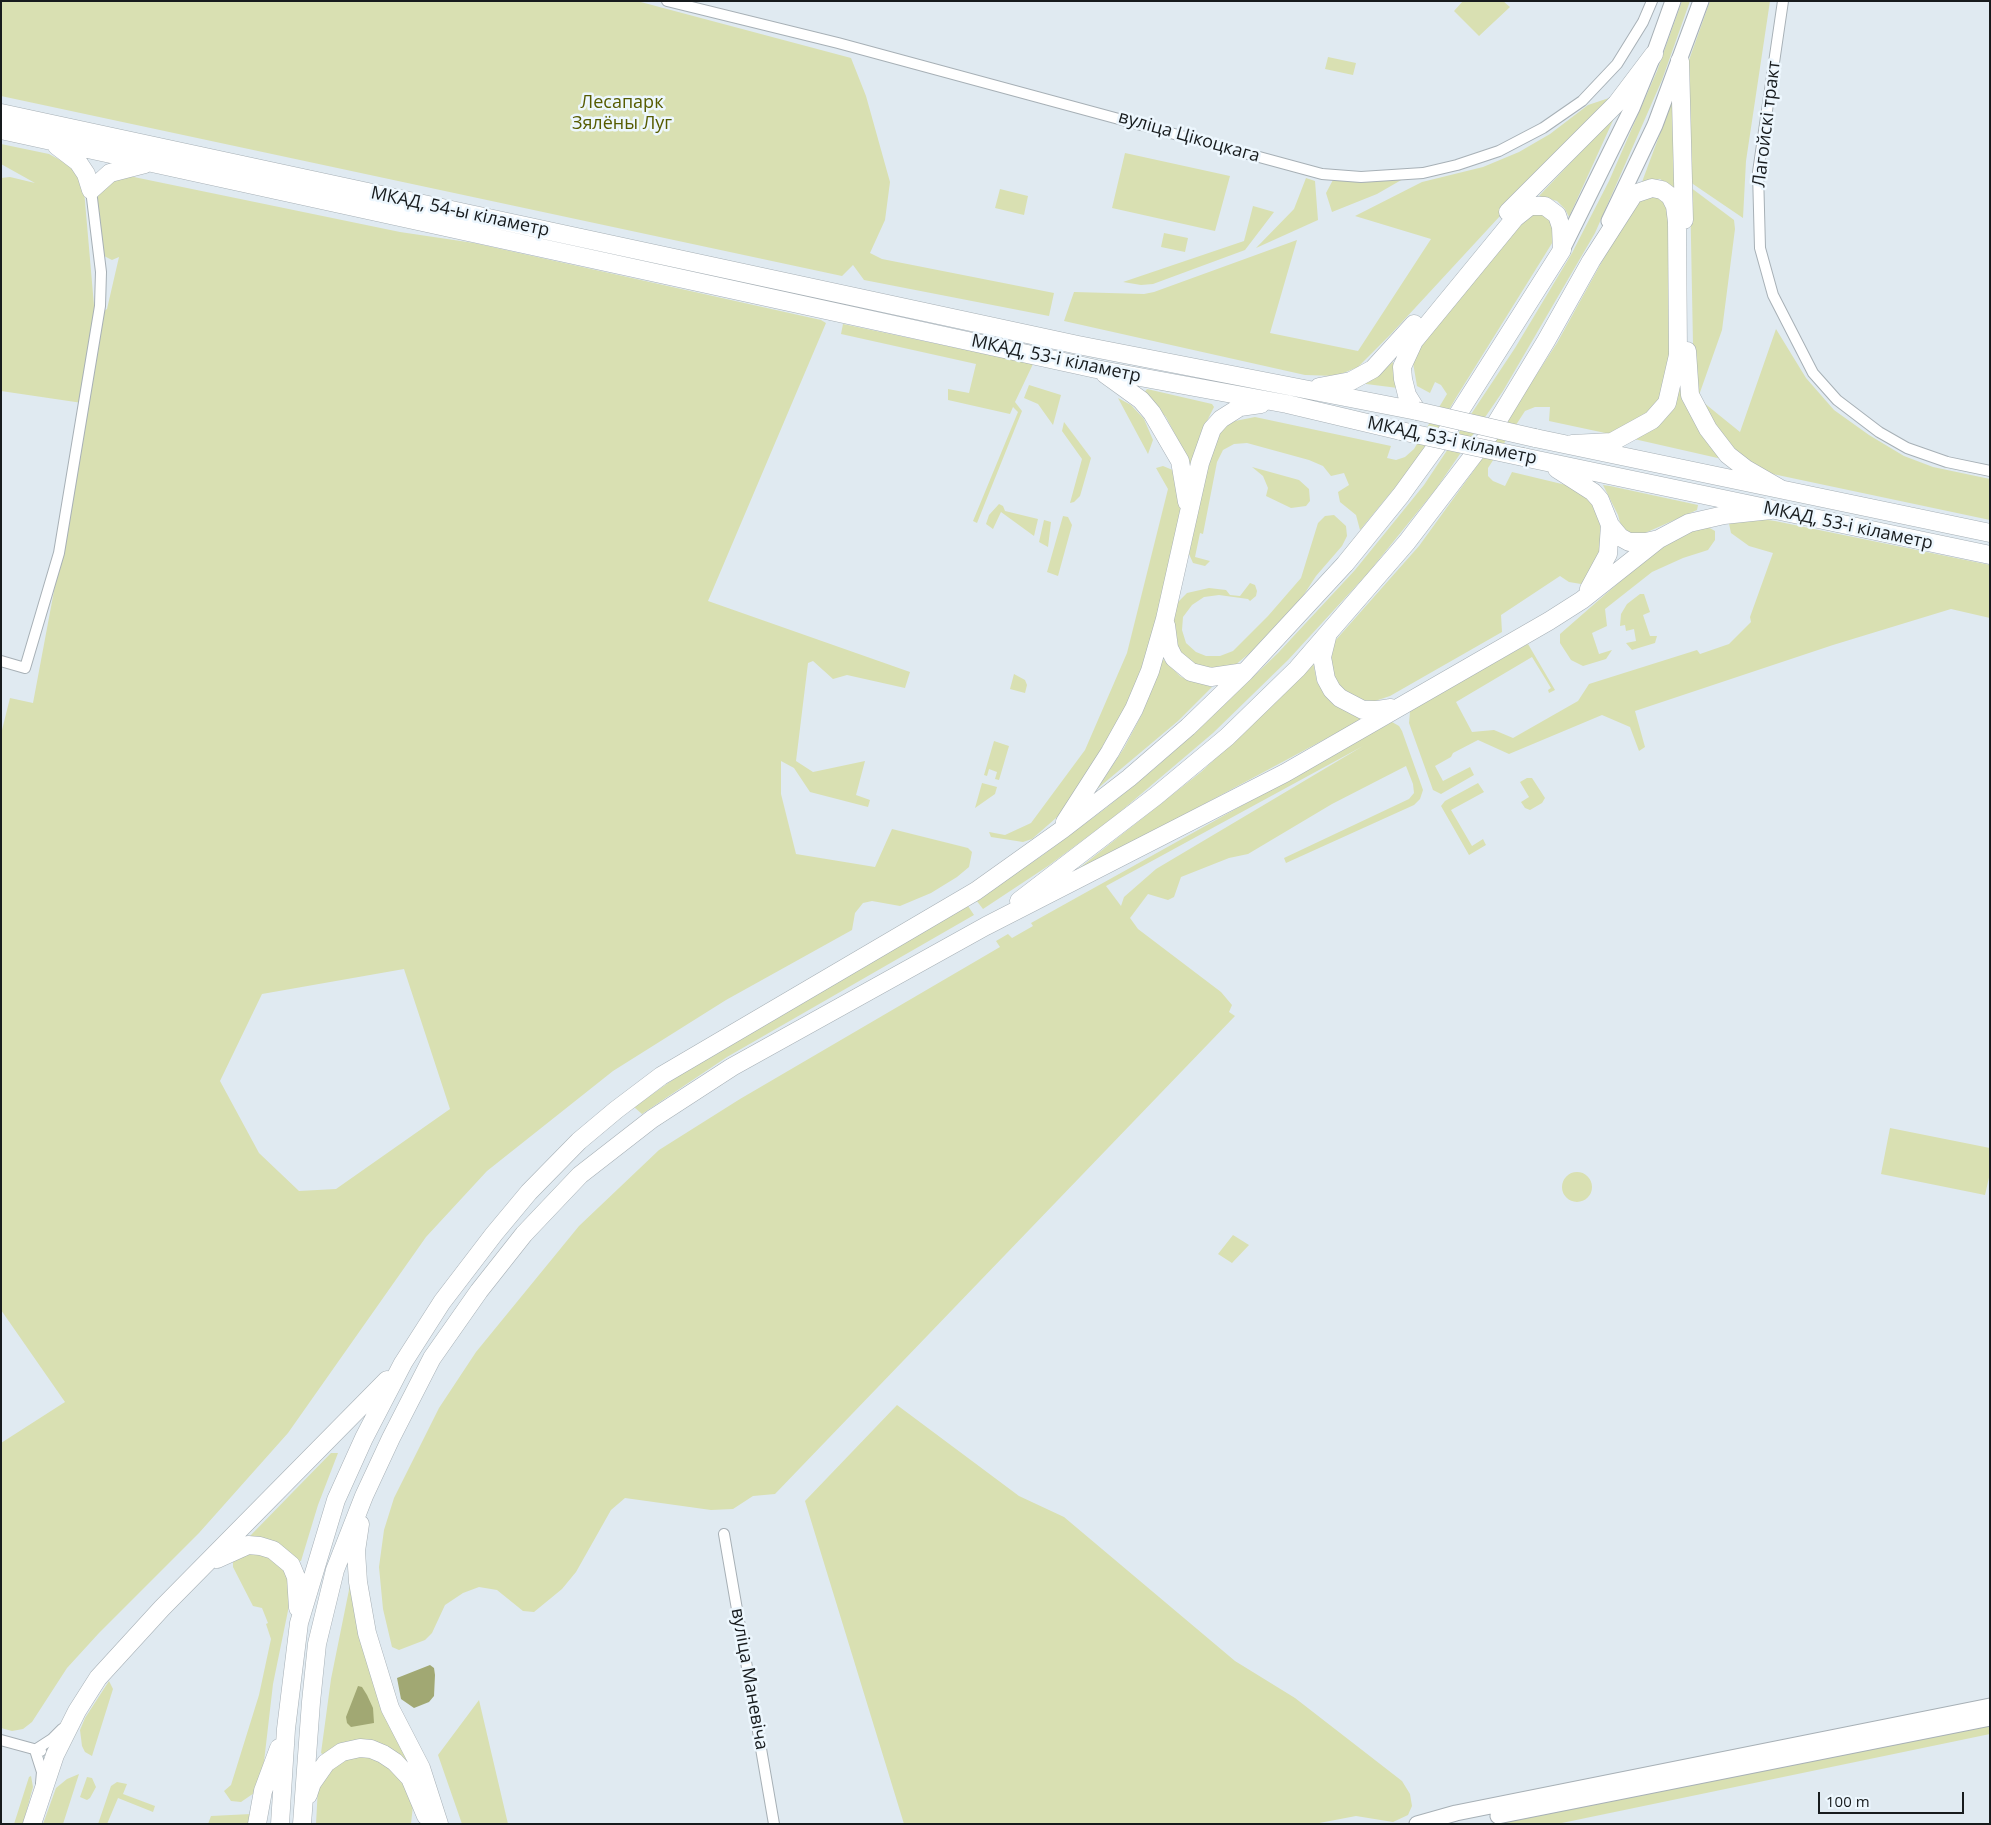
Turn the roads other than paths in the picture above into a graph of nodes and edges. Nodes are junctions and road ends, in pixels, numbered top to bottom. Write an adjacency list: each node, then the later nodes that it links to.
1 (668, 1): 2 (street, вуліца Цікоцкага)
2 (1652, 1)
3 (1673, 1): 6 (main road)
4 (1701, 1): 7 (main road)
5 (1783, 1): 23 (street, Лагойскі тракт)
6 (1654, 54): 13 (main road); 18 (highway)
7 (1680, 61): 14 (main road); 24 (highway)
8 (1, 113): 15 (highway, МКАД, 54-ы кіламетр)
9 (1, 130): 10 (highway, МКАД, 54-ы кіламетр)
10 (48, 140): 11 (highway, МКАД, 54-ы кіламетр); 12 (highway)
11 (150, 163): 12 (highway); 16 (highway, МКАД, 54-ы кіламетр)
12 (91, 190): 34 (street)
13 (1562, 250): 20 (highway); 35 (highway)
14 (1591, 260): 21 (highway); 33 (highway)
15 (919, 311): 18 (highway, МКАД, 53-і кіламетр)
16 (915, 328): 17 (highway, МКАД, 53-і кіламетр)
17 (1096, 369): 19 (highway, МКАД, 53-і кіламетр); 26 (highway)
18 (1309, 389): 20 (highway, МКАД, 53-і кіламетр)
19 (1287, 404): 22 (highway, МКАД, 53-і кіламетр, bridge); 26 (highway)
20 (1417, 411): 21 (highway, МКАД, 53-і кіламетр, bridge)
21 (1572, 444): 24 (highway, МКАД, 53-і кіламетр)
22 (1541, 461): 25 (highway, МКАД, 53-і кіламетр); 27 (highway)
23 (1990, 471)
24 (1780, 488): 28 (highway, МКАД, 53-і кіламетр)
25 (1771, 510): 29 (highway); 30 (highway, МКАД, 53-і кіламетр)
26 (1188, 522): 32 (highway)
27 (1610, 525): 29 (highway); 31 (highway)
28 (1990, 533)
29 (1659, 539): 31 (highway)
30 (1990, 555)
31 (1582, 600): 36 (highway)
32 (1165, 619): 35 (highway); 37 (highway)
33 (1328, 634): 36 (highway); 38 (highway)
34 (1, 661)
35 (1245, 672): 37 (highway)
36 (1397, 707): 38 (highway)
37 (1051, 838): 39 (highway)
38 (986, 926): 40 (highway)
39 (403, 1363): 42 (highway); 43 (highway)
40 (364, 1496): 52 (highway); 59 (highway)
41 (724, 1534): 60 (street, вуліца Маневіча)
42 (203, 1568): 43 (highway); 45 (highway)
43 (298, 1623): 47 (highway)
44 (1990, 1706): 53 (main road)
45 (77, 1711): 49 (street); 50 (highway)
46 (1990, 1718): 53 (main road)
47 (286, 1729): 55 (highway); 56 (highway)
48 (1, 1740): 49 (street)
49 (35, 1750): 50 (street); 51 (street)
50 (55, 1755): 51 (highway)
51 (40, 1799): 54 (highway)
52 (304, 1804): 57 (highway); 58 (highway)
53 (1457, 1821): 61 (main road)
54 (32, 1824)
55 (258, 1824)
56 (280, 1824)
57 (302, 1824)
58 (428, 1824)
59 (439, 1824)
60 (774, 1824)
61 (1417, 1824)

